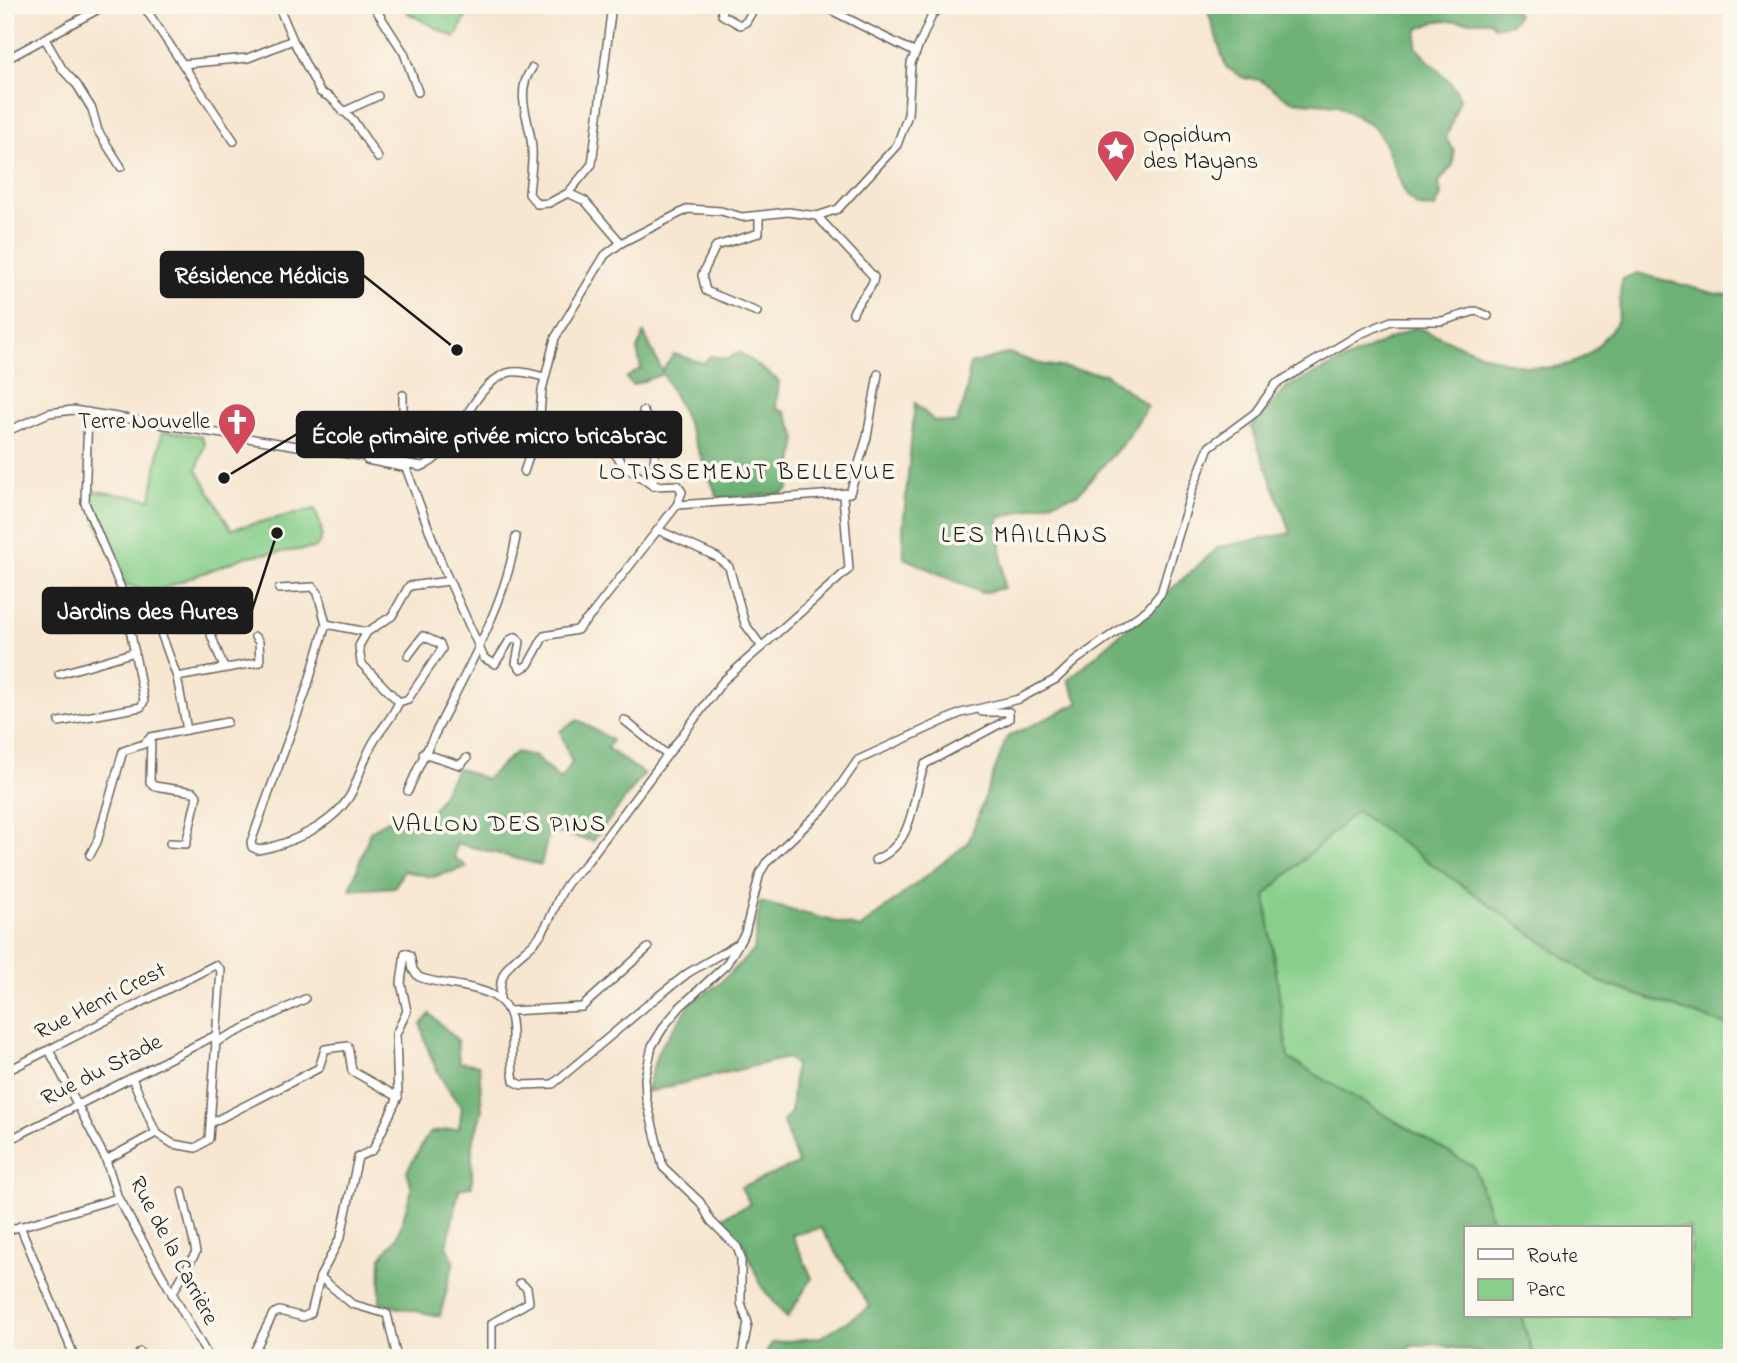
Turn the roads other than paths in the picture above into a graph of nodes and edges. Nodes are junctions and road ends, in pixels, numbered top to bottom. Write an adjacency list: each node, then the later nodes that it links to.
1 (106, 5): 10 (street)
2 (144, 5): 14 (street)
3 (278, 5): 11 (street)
4 (373, 5): 16 (street)
5 (612, 5): 22 (street)
6 (721, 5): 7 (street)
7 (756, 5)
8 (821, 5): 12 (street)
9 (950, 5): 12 (street)
10 (45, 39): 13 (street); 21 (street)
11 (293, 40): 14 (street); 18 (street)
12 (916, 53): 24 (street)
13 (5, 60)
14 (183, 64): 19 (street)
15 (532, 68): 22 (street)
16 (418, 92)
17 (378, 96): 18 (street)
18 (343, 112): 20 (street)
19 (234, 141)
20 (378, 158)
21 (121, 167)
22 (568, 192): 25 (street)
23 (759, 216): 24 (street); 25 (street); 26 (street)
24 (817, 216): 27 (street)
25 (621, 243): 30 (street)
26 (757, 312)
27 (853, 313)
28 (1488, 316): 60 (street)
29 (878, 374): 39 (street)
30 (545, 377): 34 (street); 36 (street)
31 (403, 395): 36 (street)
32 (643, 411): 38 (street)
33 (88, 412): 35 (street); 36 (street); 47 (street)
34 (539, 426): 37 (street); 38 (street)
35 (5, 432)
36 (405, 466): 43 (street)
37 (524, 472)
38 (653, 486): 40 (street)
39 (843, 496): 40 (street); 53 (street)
40 (677, 505): 41 (street)
41 (658, 530): 52 (street); 53 (street)
42 (516, 537): 52 (street)
43 (443, 567): 44 (street); 45 (street)
44 (449, 581): 45 (street); 52 (street)
45 (432, 582): 49 (street)
46 (279, 589): 48 (street)
47 (123, 593): 54 (street); 58 (street)
48 (326, 624): 49 (street); 59 (street)
49 (367, 632): 59 (street)
50 (211, 635): 56 (street)
51 (255, 637): 56 (street)
52 (477, 645): 66 (street)
53 (762, 647): 67 (street)
54 (135, 652): 57 (street); 62 (street)
55 (408, 656): 59 (street)
56 (224, 668): 58 (street)
57 (59, 674)
58 (177, 677): 64 (street)
59 (399, 702)
60 (952, 718): 72 (street); 73 (street)
61 (624, 720): 67 (street)
62 (59, 722)
63 (228, 722): 64 (street)
64 (187, 730): 65 (street)
65 (151, 737): 70 (street); 71 (street)
66 (423, 753): 68 (street); 69 (street)
67 (666, 754): 76 (street)
68 (467, 758)
69 (408, 791)
70 (170, 843)
71 (90, 855)
72 (875, 860)
73 (740, 943): 77 (street); 100 (street)
74 (648, 948): 77 (street)
75 (306, 999): 78 (street, Rue du Stade)
76 (500, 1000): 77 (street); 82 (street)
77 (509, 1012)
78 (216, 1039): 79 (street, Rue Henri Crest); 81 (street, Rue du Stade); 84 (street)
79 (49, 1050): 80 (street, Rue Henri Crest); 83 (street, Rue de la Carrière)
80 (5, 1072)
81 (132, 1078): 83 (street, Rue du Stade); 85 (street)
82 (398, 1097): 84 (street); 92 (street)
83 (76, 1106): 86 (street, Rue du Stade); 87 (street, Rue de la Carrière)
84 (211, 1123): 85 (street)
85 (156, 1133): 87 (street)
86 (5, 1142)
87 (106, 1160): 89 (street, Rue de la Carrière)
88 (182, 1191): 94 (street)
89 (118, 1198): 90 (street); 94 (street, Rue de la Carrière)
90 (20, 1226): 91 (street); 95 (street)
91 (5, 1231)
92 (320, 1277): 97 (street); 98 (street)
93 (520, 1283): 99 (street)
94 (172, 1294): 96 (street, Rue de la Carrière)
95 (75, 1358)
96 (209, 1358)
97 (251, 1358)
98 (397, 1358)
99 (492, 1358)
100 (741, 1358)

